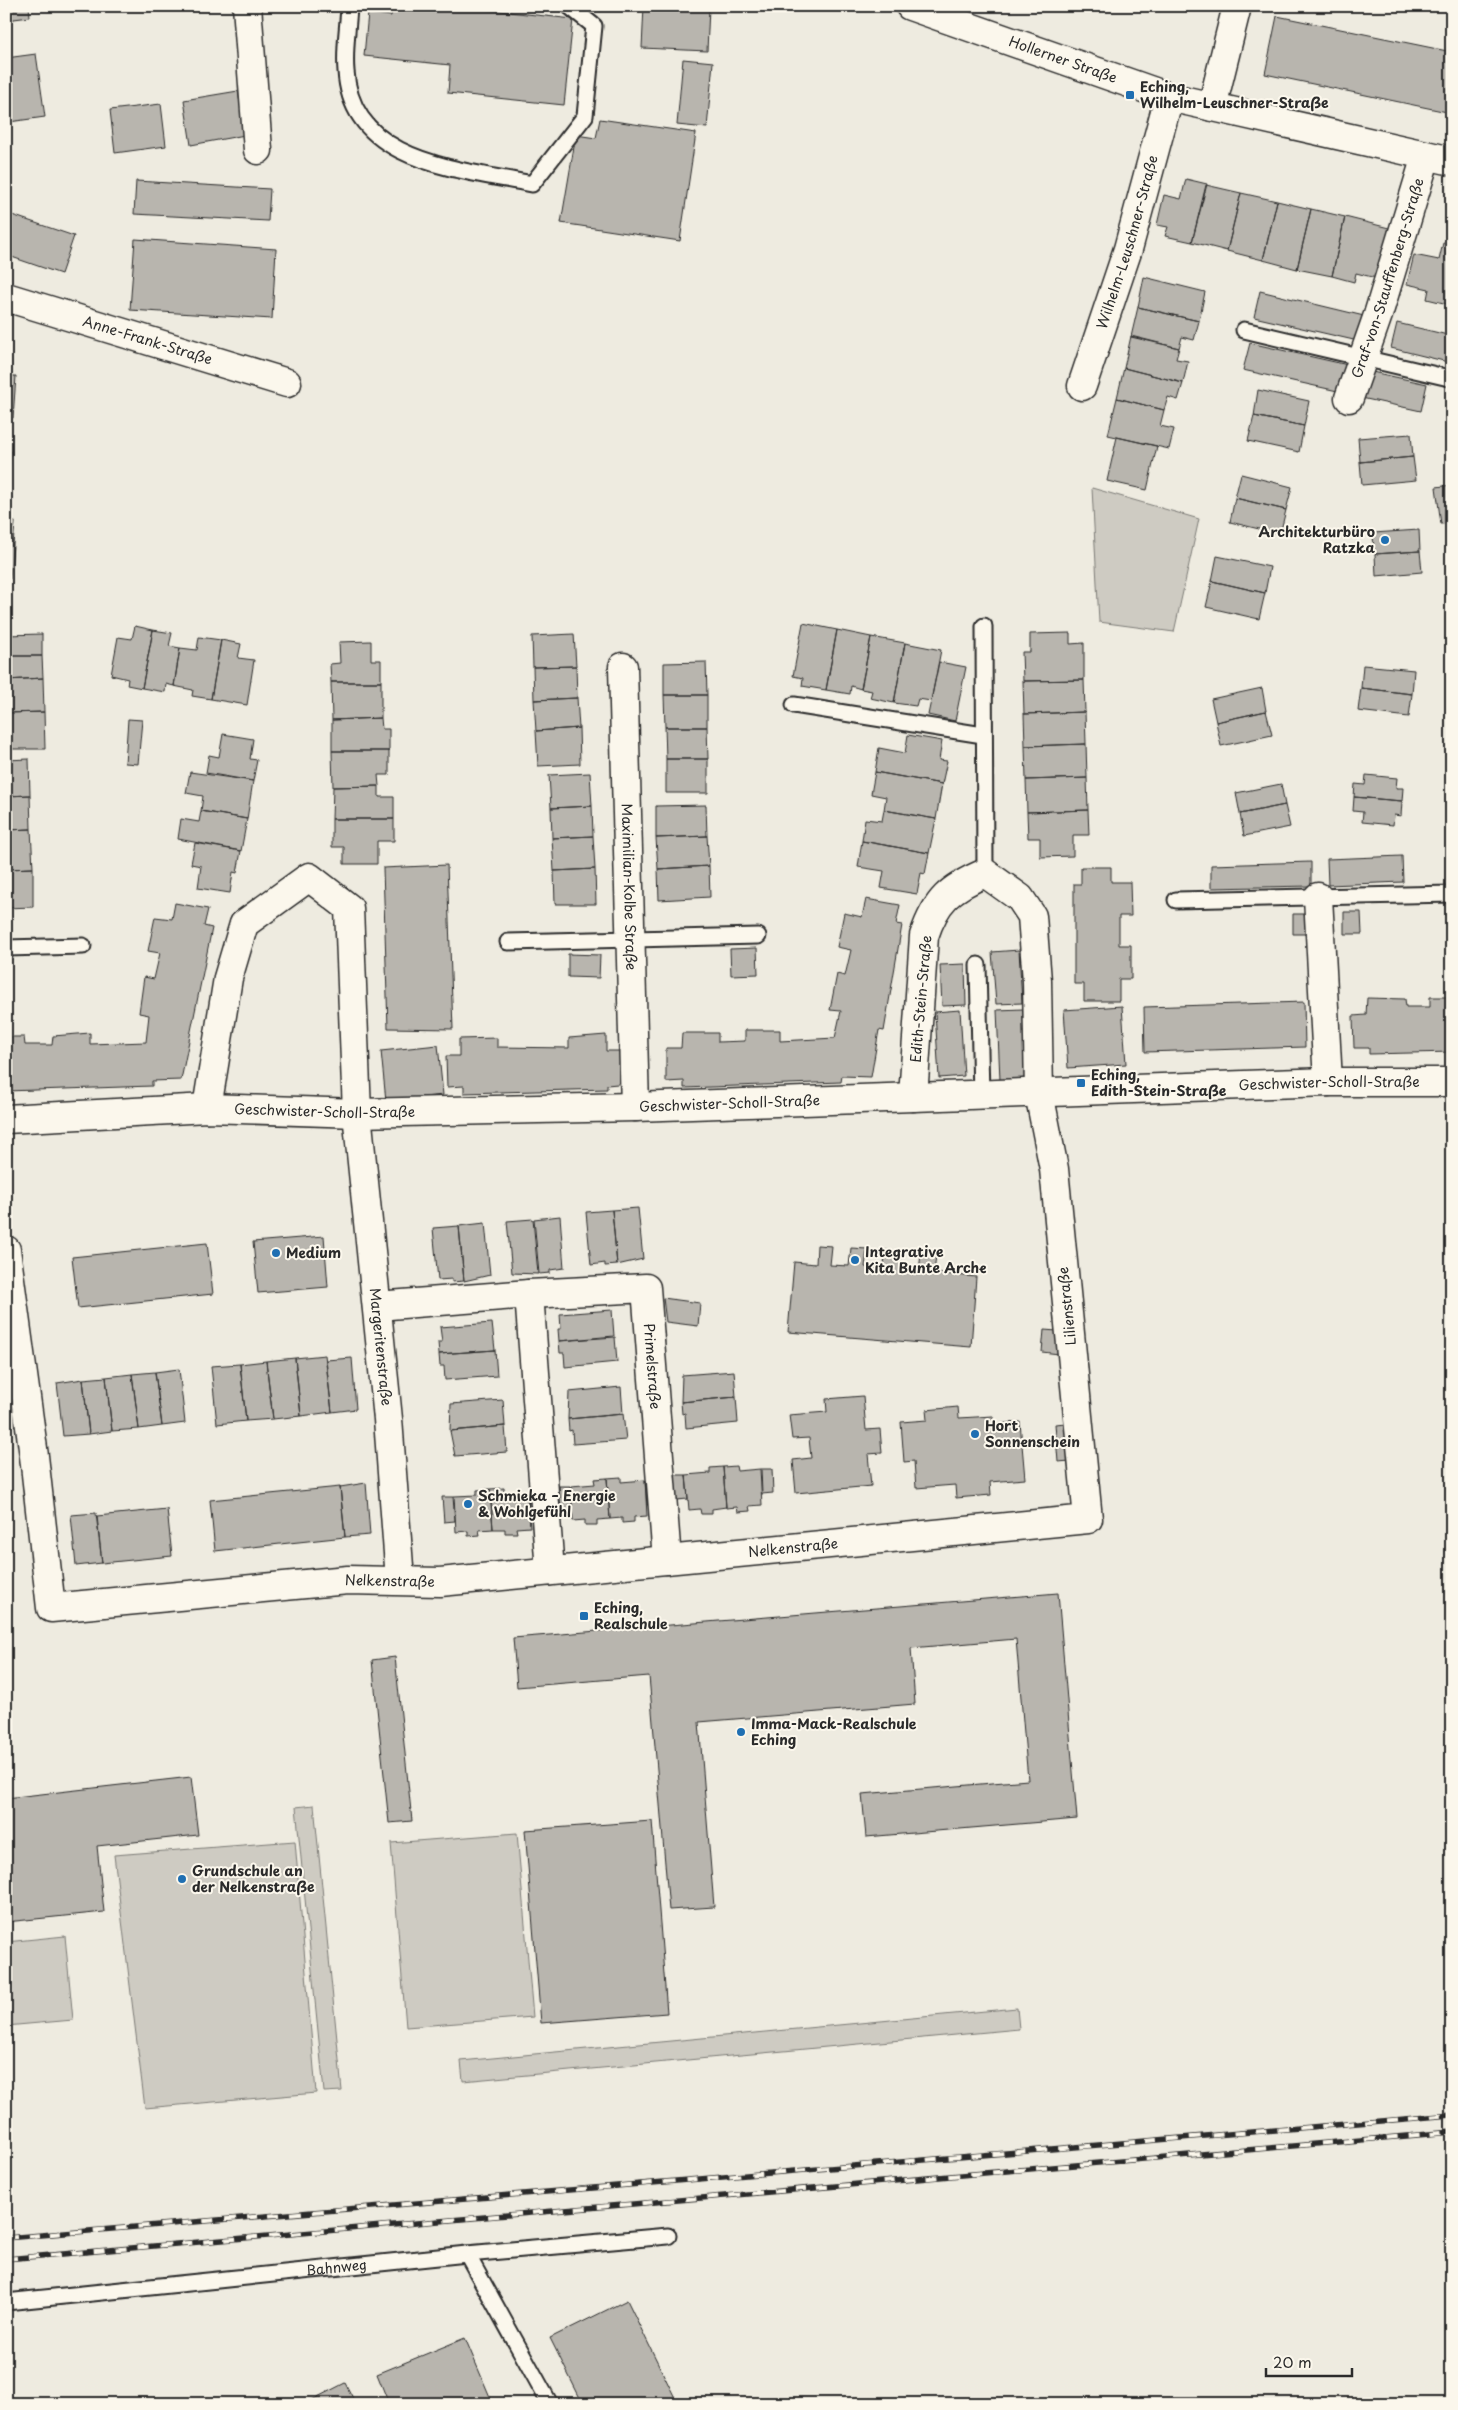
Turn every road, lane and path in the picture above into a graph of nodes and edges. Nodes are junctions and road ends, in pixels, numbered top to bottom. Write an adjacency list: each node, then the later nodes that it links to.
1 (247, 6): 8 (street)
2 (349, 6): 3 (lane)
3 (568, 6)
4 (910, 6): 6 (street, Hollerner Straße)
5 (1237, 6): 7 (street)
6 (1169, 97): 7 (street, Hollerner Straße); 16 (street, Wilhelm-Leuschner-Straße)
7 (1212, 108): 9 (street, Hollerner Straße)
8 (258, 150)
9 (1426, 156): 10 (street, Hollerner Straße); 13 (street, Graf-von-Stauffenberg-Straße)
10 (1452, 161)
11 (6, 297): 15 (street, Anne-Frank-Straße)
12 (1244, 330): 13 (lane)
13 (1363, 358): 14 (lane); 17 (street, Graf-von-Stauffenberg-Straße)
14 (1449, 378)
15 (287, 383)
16 (1082, 386)
17 (1349, 398)
18 (984, 626): 21 (lane)
19 (623, 667): 27 (street, Maximilian-Kolbe Straße)
20 (794, 705): 21 (lane)
21 (983, 735): 22 (lane)
22 (985, 873): 34 (street); 36 (street, Edith-Stein-Straße)
23 (1452, 894): 24 (lane)
24 (1318, 897): 25 (lane); 32 (street)
25 (1176, 900)
26 (758, 936): 27 (lane)
27 (629, 938): 28 (lane); 37 (street, Maximilian-Kolbe Straße)
28 (508, 942)
29 (83, 946): 30 (lane)
30 (6, 948)
31 (978, 965): 35 (lane)
32 (1328, 1082): 33 (street, Geschwister-Scholl-Straße); 34 (street, Geschwister-Scholl-Straße)
33 (1452, 1082)
34 (1039, 1094): 35 (street, Geschwister-Scholl-Straße); 44 (street, Lilienstraße)
35 (981, 1095): 36 (street, Geschwister-Scholl-Straße)
36 (913, 1097): 37 (street, Geschwister-Scholl-Straße)
37 (635, 1107): 39 (street, Geschwister-Scholl-Straße)
38 (207, 1108): 39 (street, Geschwister-Scholl-Straße); 39 (street, Margeritenstraße); 40 (street, Geschwister-Scholl-Straße)
39 (357, 1113): 43 (street, Margeritenstraße)
40 (6, 1119)
41 (6, 1250): 47 (street, Nelkenstraße)
42 (529, 1294): 43 (street, Primelstraße); 45 (street, Primelstraße); 46 (street)
43 (377, 1306): 47 (street, Margeritenstraße)
44 (1088, 1519): 45 (street, Nelkenstraße)
45 (667, 1560): 46 (street, Nelkenstraße)
46 (550, 1571): 47 (street, Nelkenstraße)
47 (400, 1580)
48 (668, 2236): 49 (lane, Bahnweg)
49 (467, 2254): 50 (lane, Bahnweg); 51 (lane)
50 (6, 2302)
51 (550, 2404)

